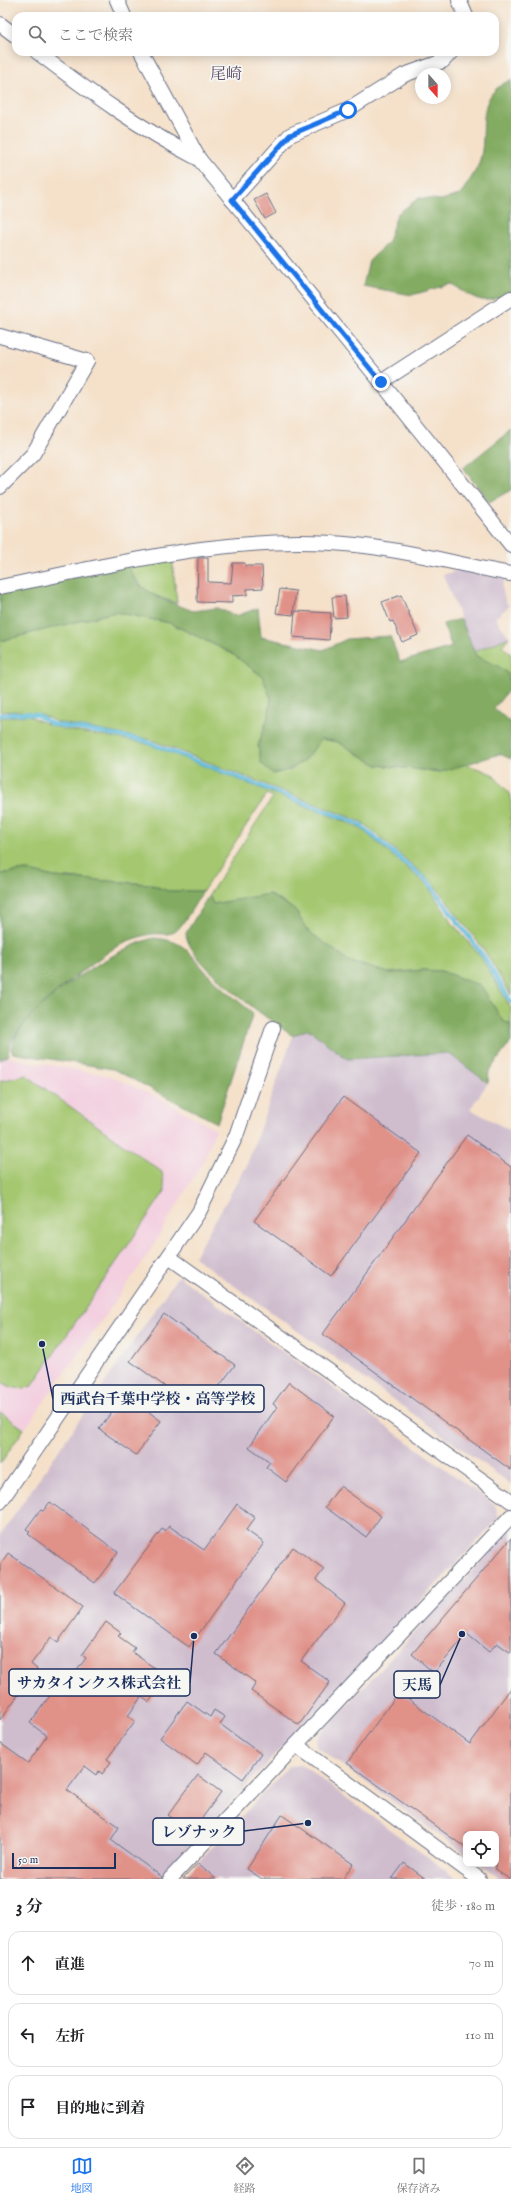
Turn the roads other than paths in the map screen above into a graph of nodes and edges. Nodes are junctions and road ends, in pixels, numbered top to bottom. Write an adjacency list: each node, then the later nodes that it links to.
1 (117, 0): 3 (street)
2 (459, 0): 4 (street)
3 (122, 12)
4 (464, 12)
5 (0, 24): 6 (street)
6 (12, 33)
7 (42, 56): 10 (street)
8 (143, 56): 10 (street)
9 (447, 56): 11 (street)
10 (199, 159): 11 (street)
11 (232, 200): 14 (street)
12 (511, 298): 14 (street)
13 (0, 336): 15 (street)
14 (381, 382): 16 (street)
15 (0, 487)
16 (511, 545)
17 (511, 574): 18 (street)
18 (0, 587)
19 (273, 1028): 20 (street)
20 (169, 1257): 21 (street); 22 (street)
21 (511, 1501)
22 (0, 1502)
23 (511, 1516): 24 (street)
24 (296, 1746): 25 (street); 26 (street)
25 (170, 1879)
26 (479, 1879)

